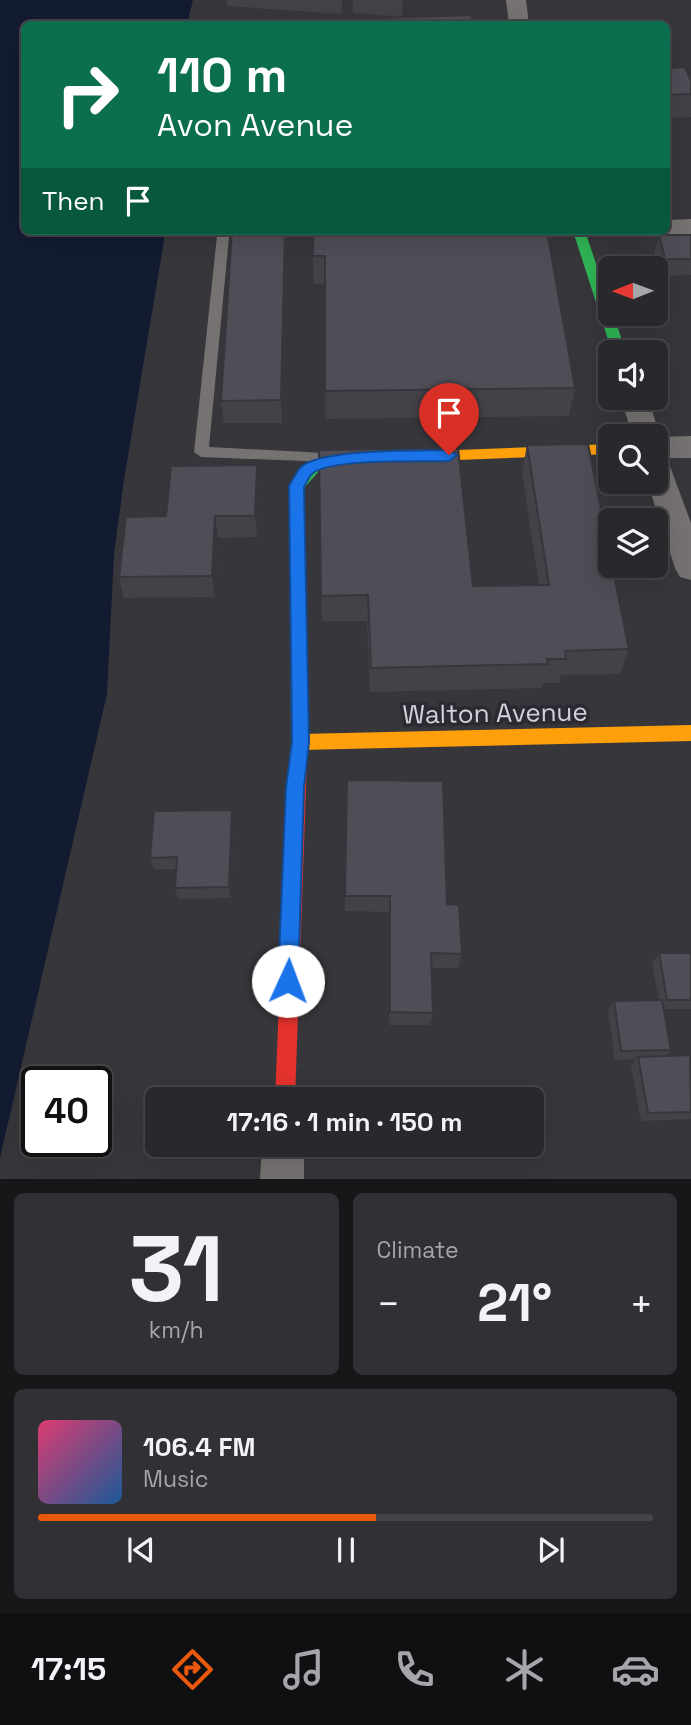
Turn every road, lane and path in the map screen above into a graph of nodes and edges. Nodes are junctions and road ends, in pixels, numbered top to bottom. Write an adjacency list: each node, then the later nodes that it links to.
1 (516, 0): 2 (street)
2 (519, 21)
3 (691, 227): 4 (street)
4 (670, 228)
5 (224, 235): 11 (lane)
6 (580, 235): 7 (street)
7 (615, 340)
8 (691, 447): 9 (street)
9 (668, 448)
10 (598, 449): 11 (street)
11 (342, 459): 15 (street)
12 (666, 494): 13 (street)
13 (691, 568)
14 (691, 733): 15 (street, Walton Avenue)
15 (300, 742): 16 (street)
16 (285, 1087)
17 (283, 1157): 18 (street)
18 (282, 1179)

